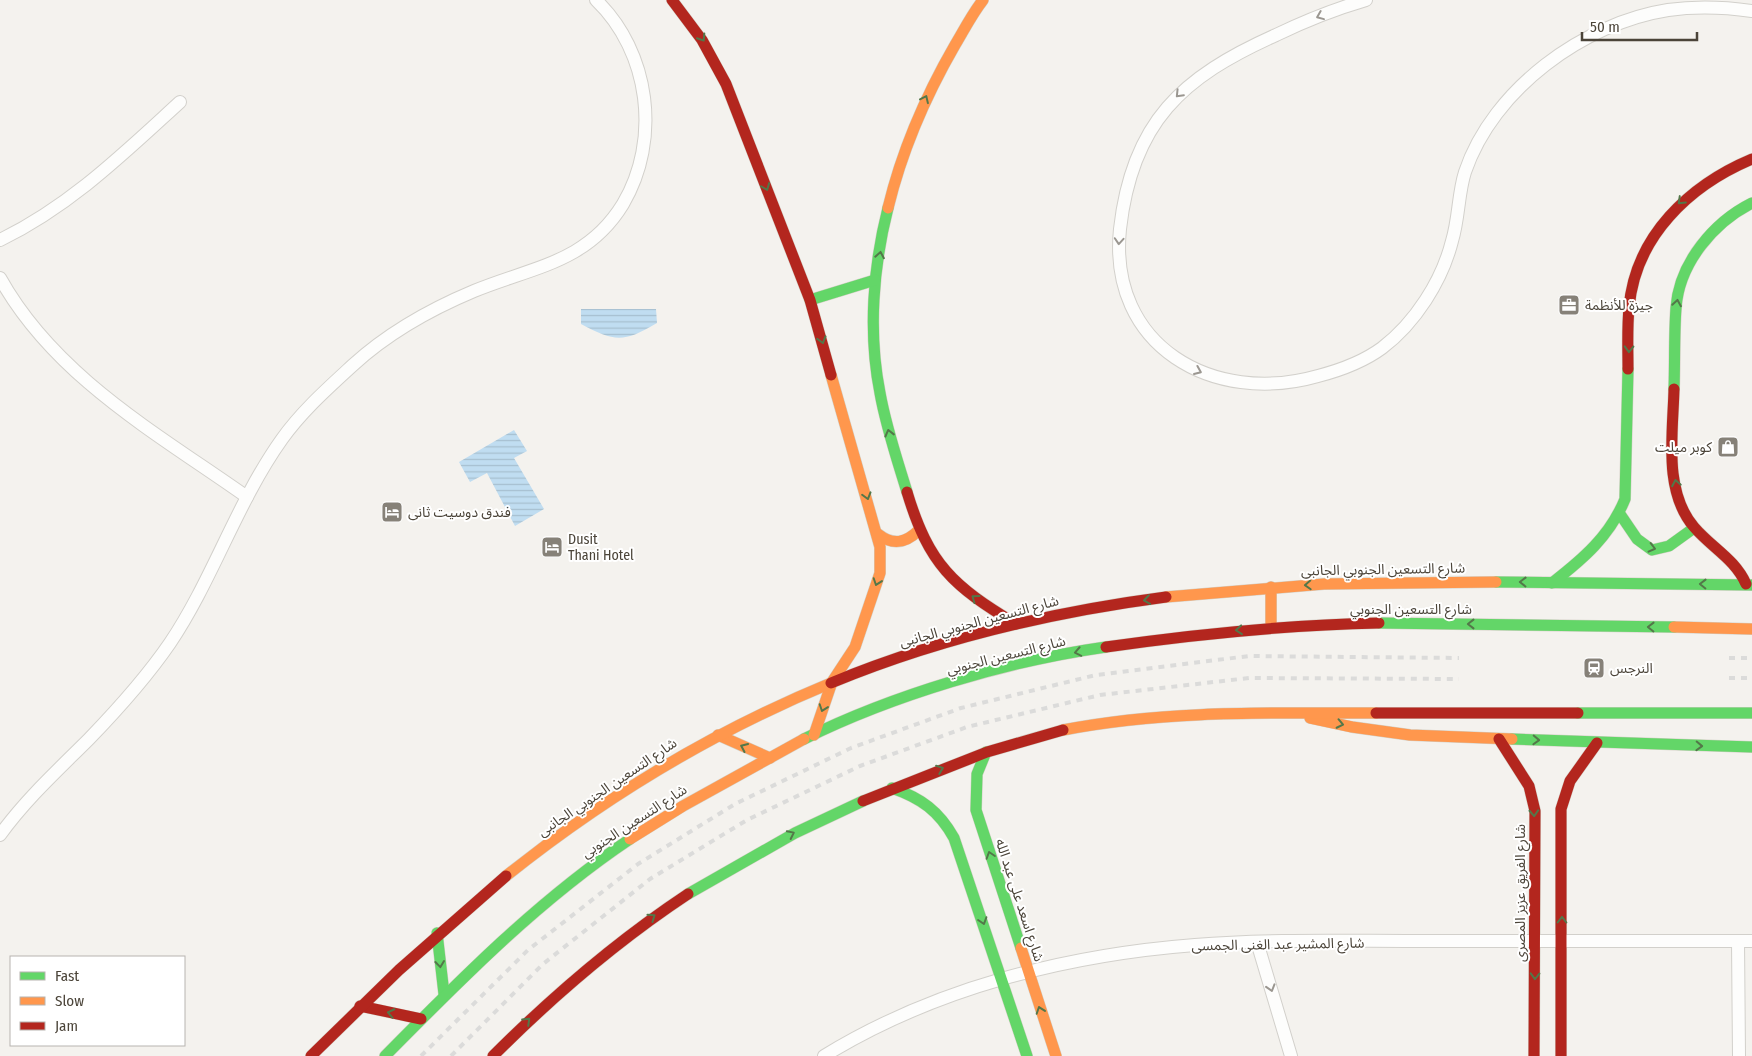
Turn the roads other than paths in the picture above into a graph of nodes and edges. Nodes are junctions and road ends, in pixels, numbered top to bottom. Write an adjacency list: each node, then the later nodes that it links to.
1 (596, 0): 13 (street)
2 (672, 0): 12 (street, one-way to 12)
3 (983, 0): 11 (street, one-way to 3)
4 (1366, 0): 5 (street, one-way to 5)
5 (1752, 11)
6 (180, 102): 9 (street)
7 (1752, 159): 14 (street, one-way to 14)
8 (1752, 203): 15 (street, one-way to 8)
9 (0, 240)
10 (0, 278): 13 (street)
11 (875, 280): 12 (street); 16 (street, one-way to 11)
12 (810, 300): 17 (street, one-way to 17)
13 (248, 497): 35 (street)
14 (1620, 514): 15 (street, one-way to 15); 18 (street)
15 (1694, 528): 19 (street)
16 (919, 530): 17 (street); 21 (street, one-way to 16)
17 (878, 534): 24 (street, one-way to 24)
18 (1552, 583): 19 (street, شارع التسعين الجنوبي الجانبى, one-way to 18); 20 (street, شارع التسعين الجنوبي الجانبى, one-way to 20)
19 (1749, 584)
20 (1271, 587): 21 (street, شارع التسعين الجنوبي الجانبى, one-way to 21); 22 (street)
21 (1016, 624): 24 (street, شارع التسعين الجنوبي الجانبى)
22 (1271, 627): 23 (street, شارع التسعين الجنوبي, one-way to 22); 28 (street, شارع التسعين الجنوبي, one-way to 28)
23 (1752, 629)
24 (832, 682): 27 (street, شارع التسعين الجنوبي الجانبى); 28 (street, one-way to 28)
25 (1292, 713): 26 (street); 29 (street, one-way to 29); 32 (street)
26 (1752, 713)
27 (718, 735): 33 (street, one-way to 27); 36 (street, شارع التسعين الجنوبي الجانبى)
28 (814, 735): 33 (street, شارع التسعين الجنوبي)
29 (1499, 739): 30 (street, one-way to 30); 37 (street, شارع الفريق عزيز المصرى, one-way to 37)
30 (1597, 743): 31 (street, one-way to 31); 38 (street, one-way to 30)
31 (1752, 747)
32 (986, 752): 34 (street, one-way to 32); 42 (street, شارع اسعد على عبد الله, one-way to 32)
33 (770, 758): 44 (street, شارع التسعين الجنوبي)
34 (892, 788): 43 (street, one-way to 43); 50 (street, one-way to 34)
35 (0, 835)
36 (437, 933): 44 (street, one-way to 44); 45 (street, شارع التسعين الجنوبي الجانبى)
37 (1536, 941): 38 (street, شارع المشير عبد الغنى الجمسى); 41 (street, شارع المشير عبد الغنى الجمسى); 54 (street, شارع الفريق عزيز المصرى, one-way to 54)
38 (1562, 941): 39 (street, شارع المشير عبد الغنى الجمسى); 55 (street)
39 (1738, 941): 40 (street, شارع المشير عبد الغنى الجمسى); 56 (street)
40 (1752, 941)
41 (1257, 942): 42 (street, شارع المشير عبد الغنى الجمسى); 53 (street, one-way to 53)
42 (1027, 971): 43 (street, شارع المشير عبد الغنى الجمسى); 52 (street, شارع اسعد على عبد الله, one-way to 42)
43 (1001, 979): 47 (street, شارع المشير عبد الغنى الجمسى); 51 (street)
44 (444, 994): 46 (street, شارع التسعين الجنوبي)
45 (360, 1006): 46 (street, one-way to 45); 48 (street, شارع التسعين الجنوبي الجانبى)
46 (421, 1019): 49 (street, شارع التسعين الجنوبي)
47 (828, 1055)
48 (311, 1056)
49 (385, 1056)
50 (493, 1056)
51 (1027, 1056)
52 (1056, 1056)
53 (1291, 1056)
54 (1534, 1056)
55 (1561, 1056)
56 (1739, 1056)

